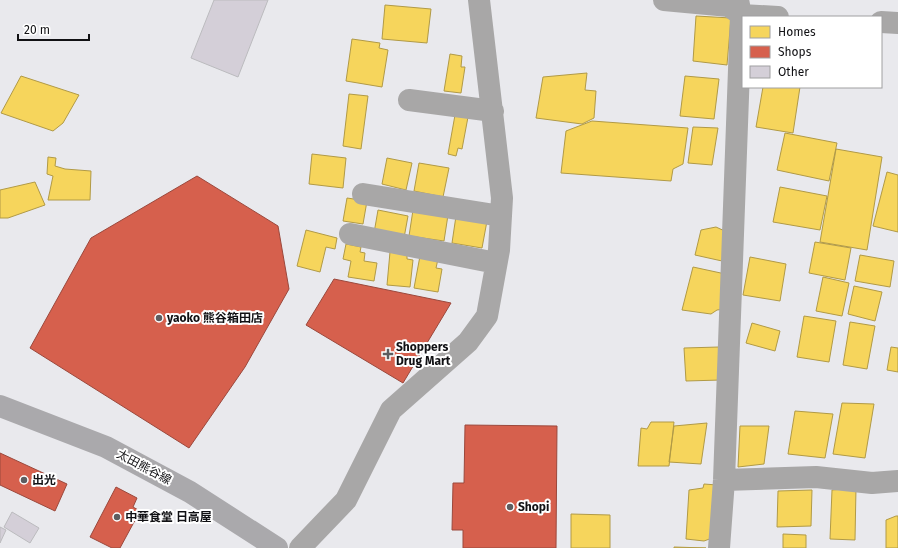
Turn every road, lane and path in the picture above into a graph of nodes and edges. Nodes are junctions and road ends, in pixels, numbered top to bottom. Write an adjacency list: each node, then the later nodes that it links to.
1 (479, 0): 8 (street)
2 (664, 0): 3 (street)
3 (739, 8): 4 (street); 14 (street)
4 (774, 16)
5 (882, 22): 6 (street)
6 (898, 23)
7 (409, 100): 8 (street)
8 (493, 111): 10 (street)
9 (363, 194): 10 (street)
10 (501, 216): 12 (street)
11 (350, 234): 12 (street)
12 (496, 263): 17 (street)
13 (0, 406): 16 (main road, 太田熊谷線)
14 (724, 480): 15 (street); 18 (street)
15 (898, 481)
16 (277, 548)
17 (300, 548)
18 (719, 548)

